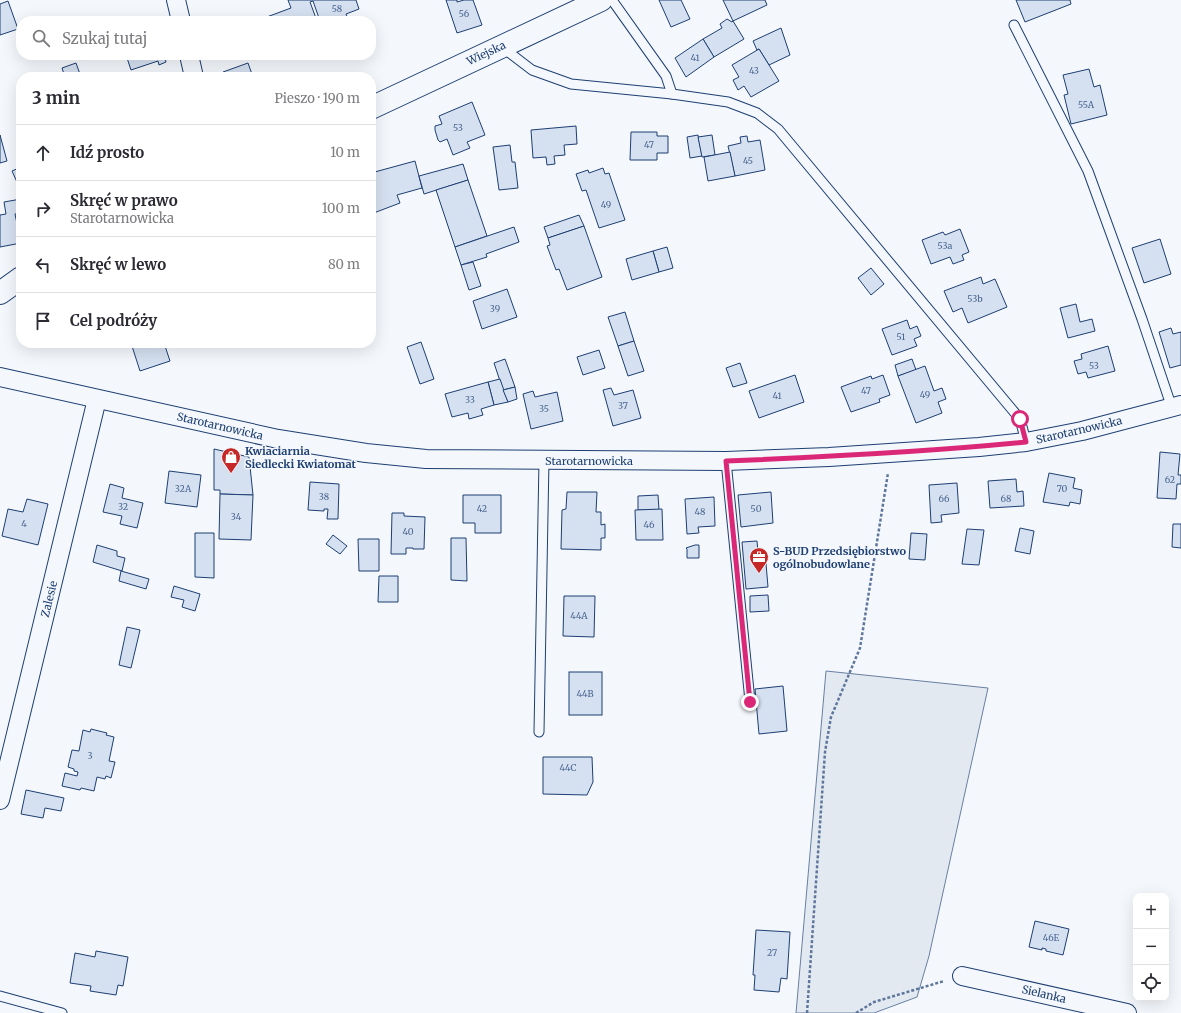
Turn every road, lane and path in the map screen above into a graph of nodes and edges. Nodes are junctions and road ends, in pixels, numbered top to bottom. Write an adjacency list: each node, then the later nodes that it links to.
1 (176, 0): 4 (street)
2 (601, 0): 6 (street, Wiejska)
3 (612, 0): 9 (lane)
4 (180, 16)
5 (1014, 25): 15 (lane)
6 (501, 46): 9 (lane); 10 (street, Wiejska)
7 (190, 60): 8 (street)
8 (193, 72)
9 (672, 94): 16 (lane)
10 (376, 106)
11 (16, 282): 12 (street)
12 (0, 293)
13 (0, 377): 14 (street, Starotarnowicka)
14 (97, 398): 18 (street, Starotarnowicka); 22 (street, Zalesie)
15 (1176, 406): 16 (street, Starotarnowicka)
16 (1026, 442): 17 (street, Starotarnowicka)
17 (891, 452): 19 (street, Starotarnowicka); 26 (path)
18 (544, 460): 19 (street, Starotarnowicka); 21 (lane)
19 (726, 461): 20 (lane)
20 (750, 702)
21 (539, 732)
22 (0, 800)
23 (962, 976): 27 (path); 28 (street, Sielanka)
24 (0, 996): 25 (lane)
25 (62, 1013)
26 (807, 1013)
27 (856, 1013)
28 (1127, 1013)

